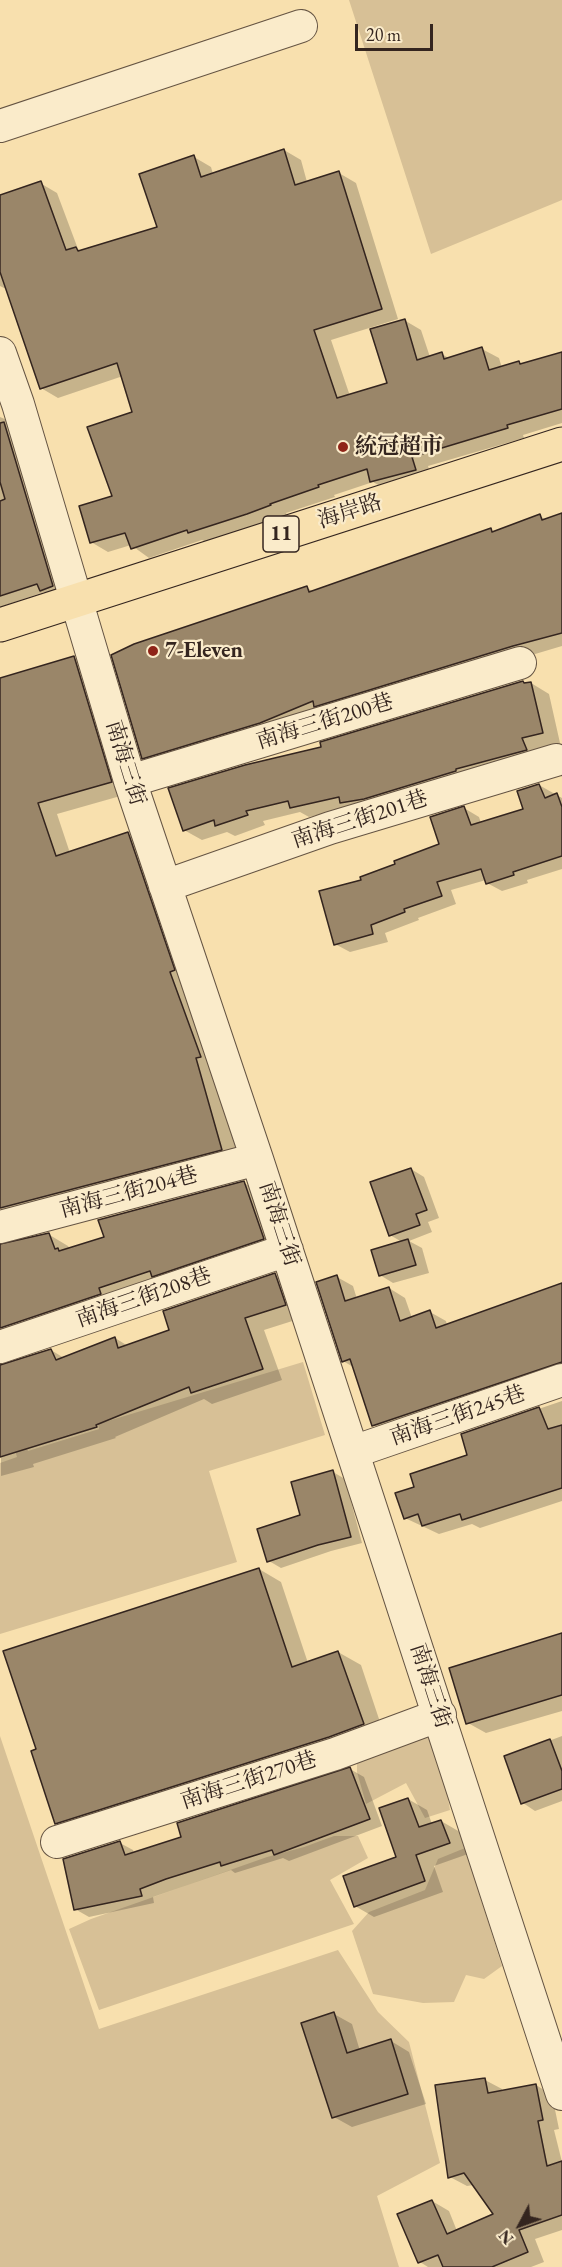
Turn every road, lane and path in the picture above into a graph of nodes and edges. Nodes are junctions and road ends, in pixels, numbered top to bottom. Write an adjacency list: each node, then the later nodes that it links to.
1 (301, 26): 2 (street)
2 (0, 126)
3 (0, 353): 4 (street, 南海三街)
4 (9, 407): 6 (street, 南海三街)
5 (562, 444): 6 (main road, 海岸路 / 11)
6 (76, 601): 7 (main road, 海岸路 / 11); 10 (street, 南海三街)
7 (0, 625)
8 (520, 663): 10 (street, 南海三街200巷)
9 (556, 760): 11 (street, 南海三街201巷)
10 (130, 781): 11 (street, 南海三街)
11 (165, 886): 12 (street, 南海三街)
12 (257, 1159): 13 (street, 南海三街204巷); 14 (street, 南海三街)
13 (0, 1227)
14 (287, 1250): 15 (street, 南海三街208巷); 17 (street, 南海三街)
15 (0, 1347)
16 (562, 1380): 17 (street, 南海三街245巷)
17 (353, 1452): 18 (street, 南海三街)
18 (440, 1714): 19 (street, 南海三街270巷); 20 (street, 南海三街)
19 (57, 1842)
20 (562, 2094)

